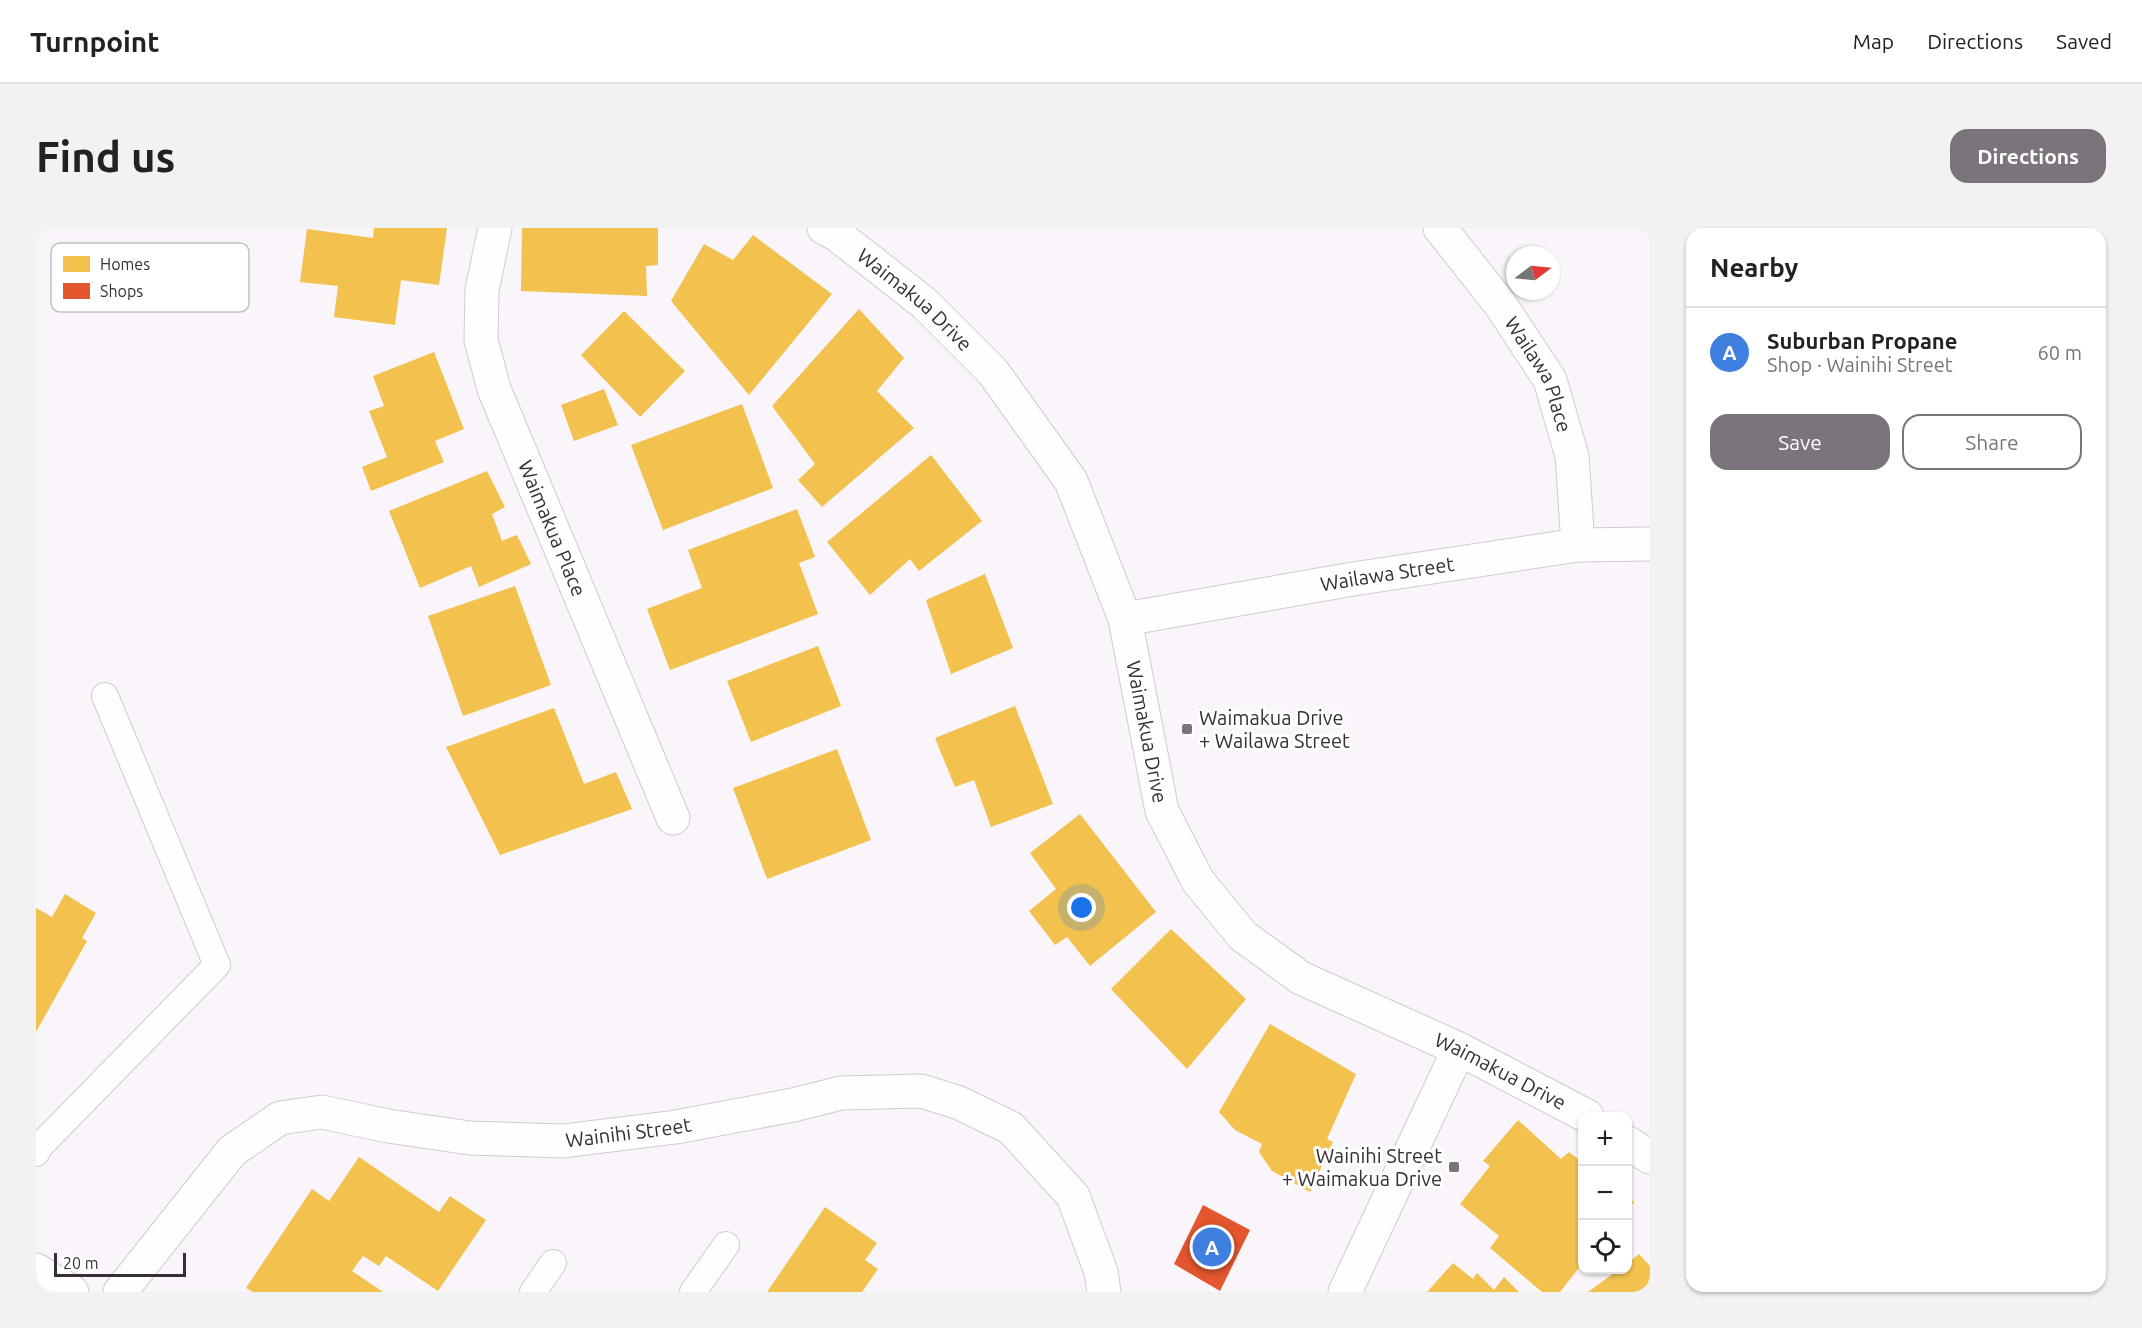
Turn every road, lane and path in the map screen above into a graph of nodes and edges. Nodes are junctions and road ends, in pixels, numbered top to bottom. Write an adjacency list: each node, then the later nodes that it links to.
1 (495, 228): 8 (street, Waimakua Place)
2 (824, 228): 6 (street, Waimakua Drive)
3 (1440, 228): 5 (street, Wailawa Place)
4 (1650, 544): 5 (street, Wailawa Street)
5 (1578, 545): 6 (street, Wailawa Street)
6 (1125, 619): 9 (street, Waimakua Drive)
7 (105, 696): 12 (lane)
8 (673, 818)
9 (1459, 1049): 10 (street, Waimakua Drive); 22 (street)
10 (1579, 1112)
11 (1632, 1146): 13 (street)
12 (36, 1153)
13 (1650, 1157)
14 (726, 1245): 20 (lane)
15 (553, 1263): 19 (lane)
16 (36, 1270): 17 (street)
17 (72, 1292)
18 (120, 1292): 21 (street, Wainihi Street)
19 (533, 1292)
20 (693, 1292)
21 (1104, 1292)
22 (1346, 1292)

